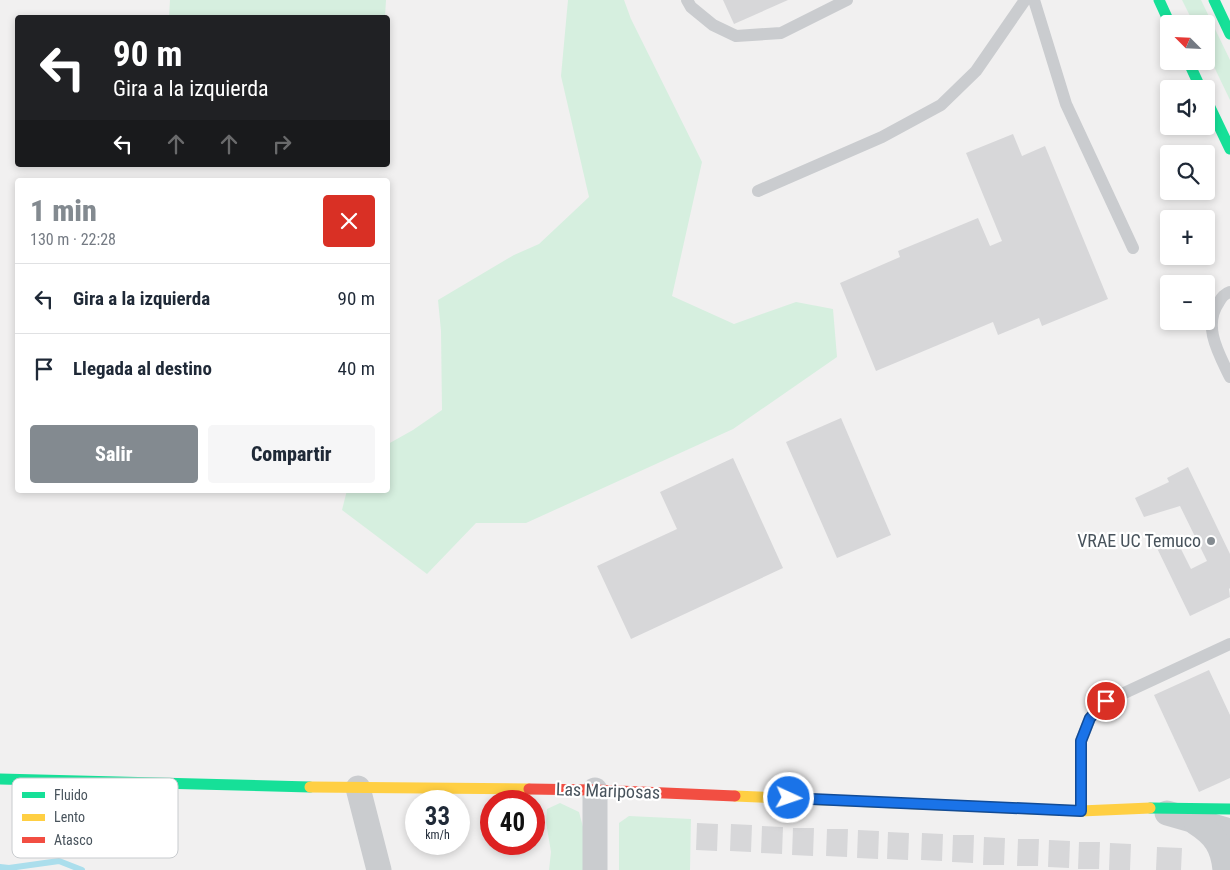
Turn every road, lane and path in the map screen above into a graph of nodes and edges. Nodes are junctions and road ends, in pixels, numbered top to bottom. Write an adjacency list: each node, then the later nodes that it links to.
1 (687, 0): 2 (lane)
2 (847, 0)
3 (1025, 0): 11 (lane)
4 (1034, 0): 12 (lane)
5 (1159, 0): 7 (street)
6 (1214, 0): 8 (street)
7 (1166, 15)
8 (1230, 34)
9 (1215, 118): 10 (street)
10 (1230, 149)
11 (758, 191)
12 (1133, 248)
13 (1230, 292): 14 (lane)
14 (1230, 377)
15 (1230, 644): 21 (lane)
16 (178, 783): 17 (street, Las Mariposas)
17 (358, 788): 18 (street, Las Mariposas); 24 (street)
18 (595, 790): 21 (street, Las Mariposas); 25 (street)
19 (1230, 809): 20 (street, Las Mariposas)
20 (1155, 810): 21 (street, Las Mariposas); 22 (street, Las Mariposas)
21 (1081, 811)
22 (1192, 820): 23 (street, Las Mariposas); 26 (street)
23 (1230, 831)
24 (379, 870)
25 (595, 870)
26 (1225, 870)

